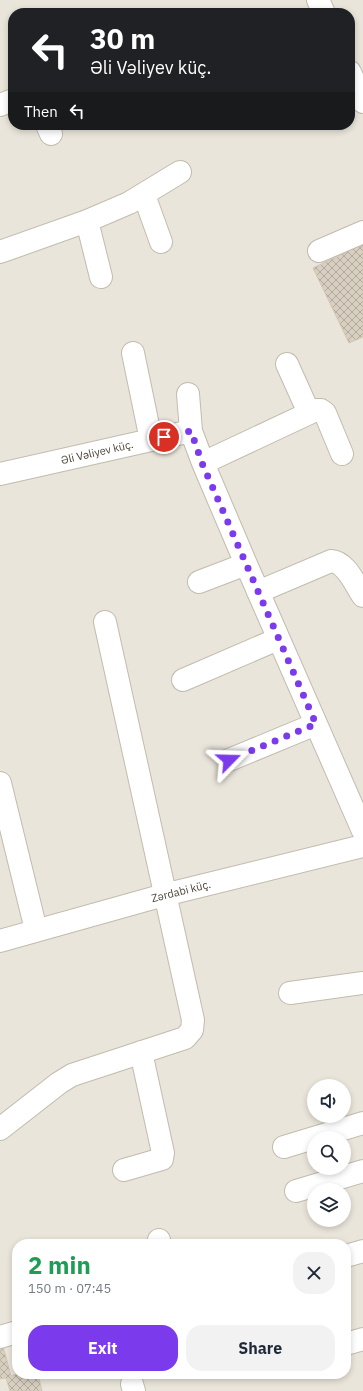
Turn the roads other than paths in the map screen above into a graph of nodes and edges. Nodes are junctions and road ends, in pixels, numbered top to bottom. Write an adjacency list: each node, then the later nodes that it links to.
1 (355, 84): 2 (street)
2 (363, 102)
3 (180, 172): 4 (street)
4 (144, 195): 5 (street); 7 (street)
5 (87, 221): 9 (street); 10 (street)
6 (363, 232): 8 (street)
7 (161, 242)
8 (319, 251)
9 (0, 252)
10 (101, 277)
11 (133, 353): 16 (street)
12 (287, 364): 14 (street)
13 (188, 394): 15 (street)
14 (309, 412): 17 (street); 18 (street)
15 (191, 431): 16 (street, Əli Vəliyev küç.); 18 (street)
16 (151, 440): 19 (street, Əli Vəliyev küç.)
17 (342, 454)
18 (202, 463): 20 (street)
19 (0, 474)
20 (246, 564): 21 (street); 22 (street)
21 (199, 582)
22 (258, 592): 23 (street); 25 (street)
23 (363, 596)
24 (105, 622): 32 (street)
25 (278, 639): 26 (street); 27 (street)
26 (183, 680)
27 (316, 724): 28 (street); 30 (street)
28 (229, 760)
29 (0, 783): 33 (street)
30 (363, 831)
31 (363, 846): 32 (street, Zərdabi küç.)
32 (164, 895): 33 (street, Zərdabi küç.); 37 (street)
33 (36, 930): 34 (street, Zərdabi küç.)
34 (0, 941)
35 (363, 983): 36 (street)
36 (290, 993)
37 (141, 1052): 39 (street); 41 (street)
38 (363, 1123): 40 (street)
39 (0, 1129)
40 (284, 1147)
41 (124, 1170)
42 (363, 1171): 43 (street)
43 (296, 1190)
44 (363, 1251): 45 (street)
45 (351, 1255)
46 (12, 1333): 47 (street)
47 (0, 1337)
48 (363, 1339): 49 (street)
49 (351, 1343)

